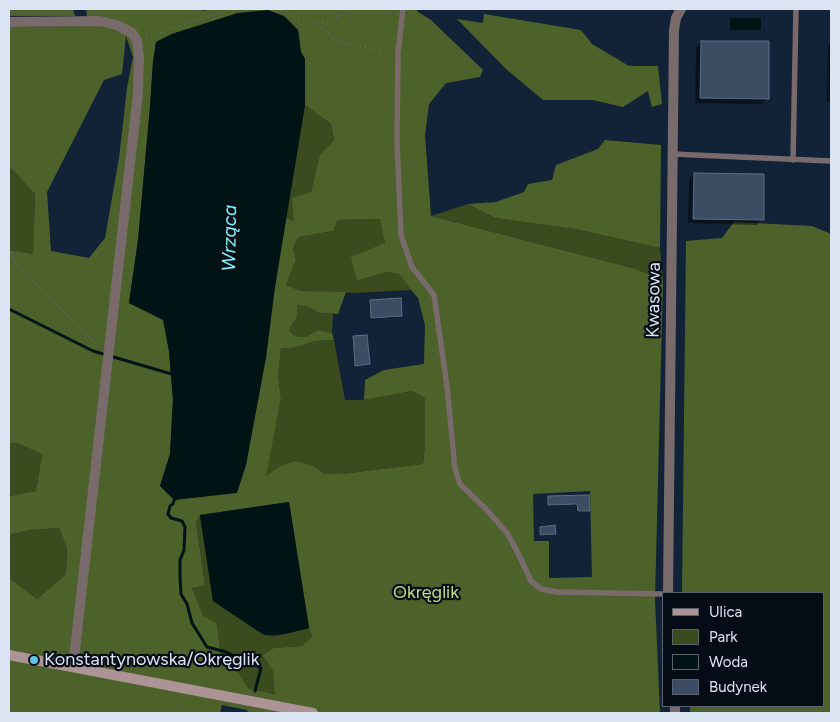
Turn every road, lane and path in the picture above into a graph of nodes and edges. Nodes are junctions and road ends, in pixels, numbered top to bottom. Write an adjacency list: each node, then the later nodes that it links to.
1 (238, 9): 9 (path)
2 (275, 9): 8 (path)
3 (353, 9): 8 (path)
4 (402, 9): 10 (lane)
5 (681, 9): 11 (street, Kwasowa)
6 (796, 9): 12 (lane)
7 (9, 22): 9 (street)
8 (317, 24): 10 (path)
9 (137, 41): 15 (street)
10 (398, 53): 17 (lane)
11 (672, 154): 12 (lane); 16 (street, Kwasowa)
12 (793, 160): 13 (lane)
13 (831, 161)
14 (9, 248): 15 (path)
15 (109, 355): 19 (street)
16 (668, 592)
17 (662, 594)
18 (9, 655): 19 (main road)
19 (73, 667): 20 (main road)
20 (313, 713)

